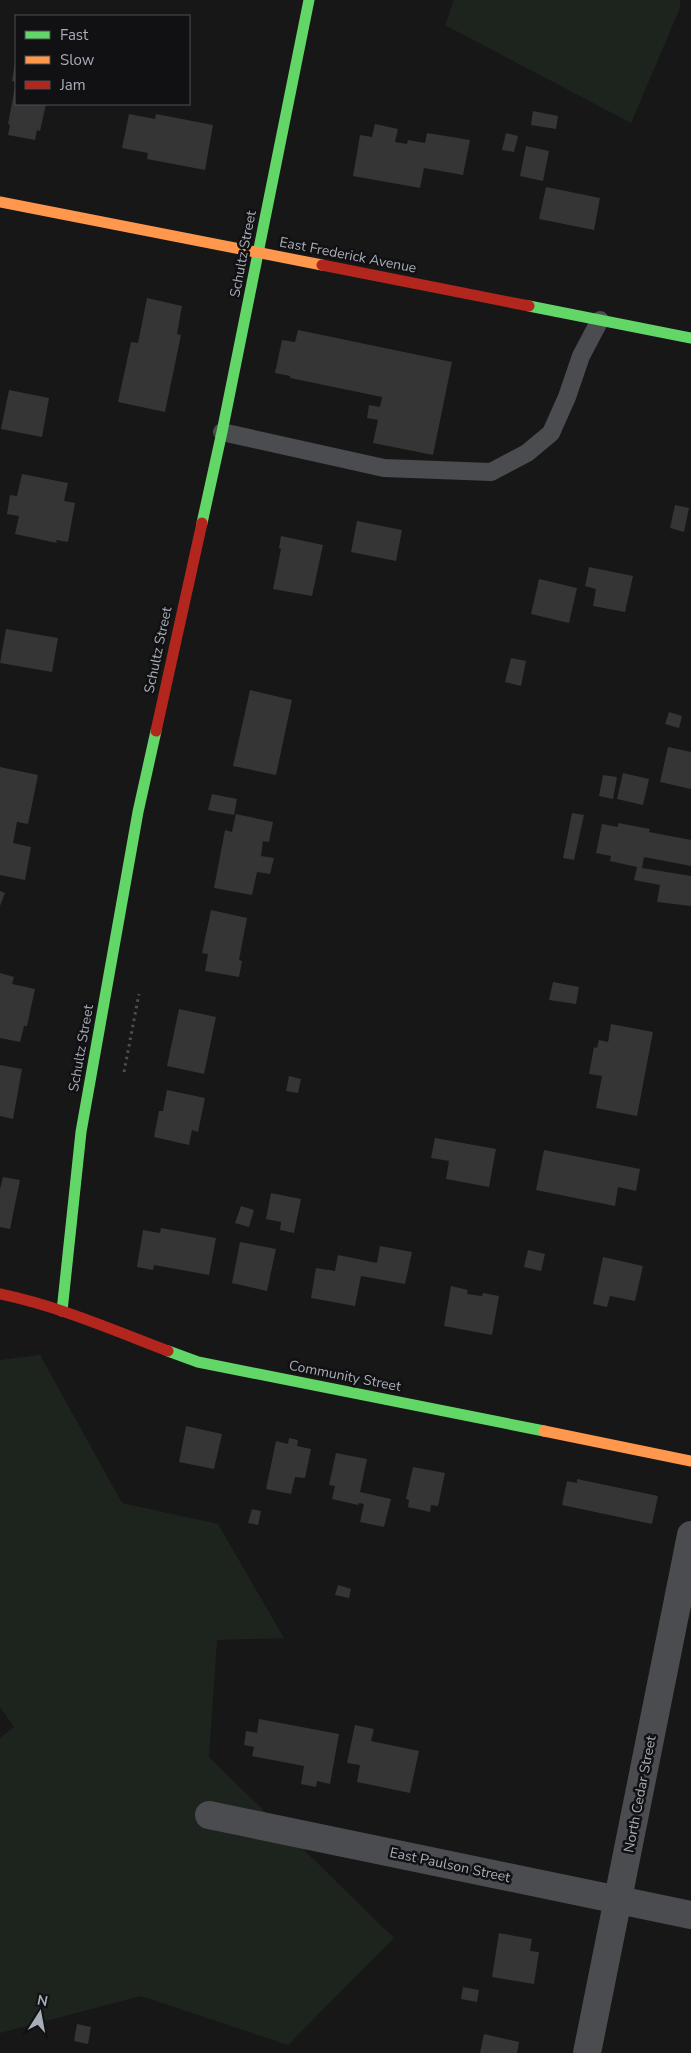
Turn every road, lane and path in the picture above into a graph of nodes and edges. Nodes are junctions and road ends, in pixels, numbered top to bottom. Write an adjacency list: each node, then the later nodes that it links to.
1 (309, 0): 3 (street, Schultz Street)
2 (0, 202): 3 (street, East Frederick Avenue)
3 (258, 253): 4 (street, East Frederick Avenue); 6 (street, Schultz Street)
4 (600, 320): 5 (street, East Frederick Avenue); 6 (lane)
5 (691, 338)
6 (222, 432): 10 (street, Schultz Street)
7 (139, 994): 8 (path)
8 (122, 1080)
9 (0, 1294): 10 (street, Community Street)
10 (62, 1311): 11 (street, Community Street)
11 (691, 1461)
12 (691, 1535): 14 (street, North Cedar Street)
13 (209, 1815): 14 (street, East Paulson Street)
14 (619, 1901): 15 (street, East Paulson Street); 16 (street, North Cedar Street)
15 (691, 1915)
16 (587, 2053)

